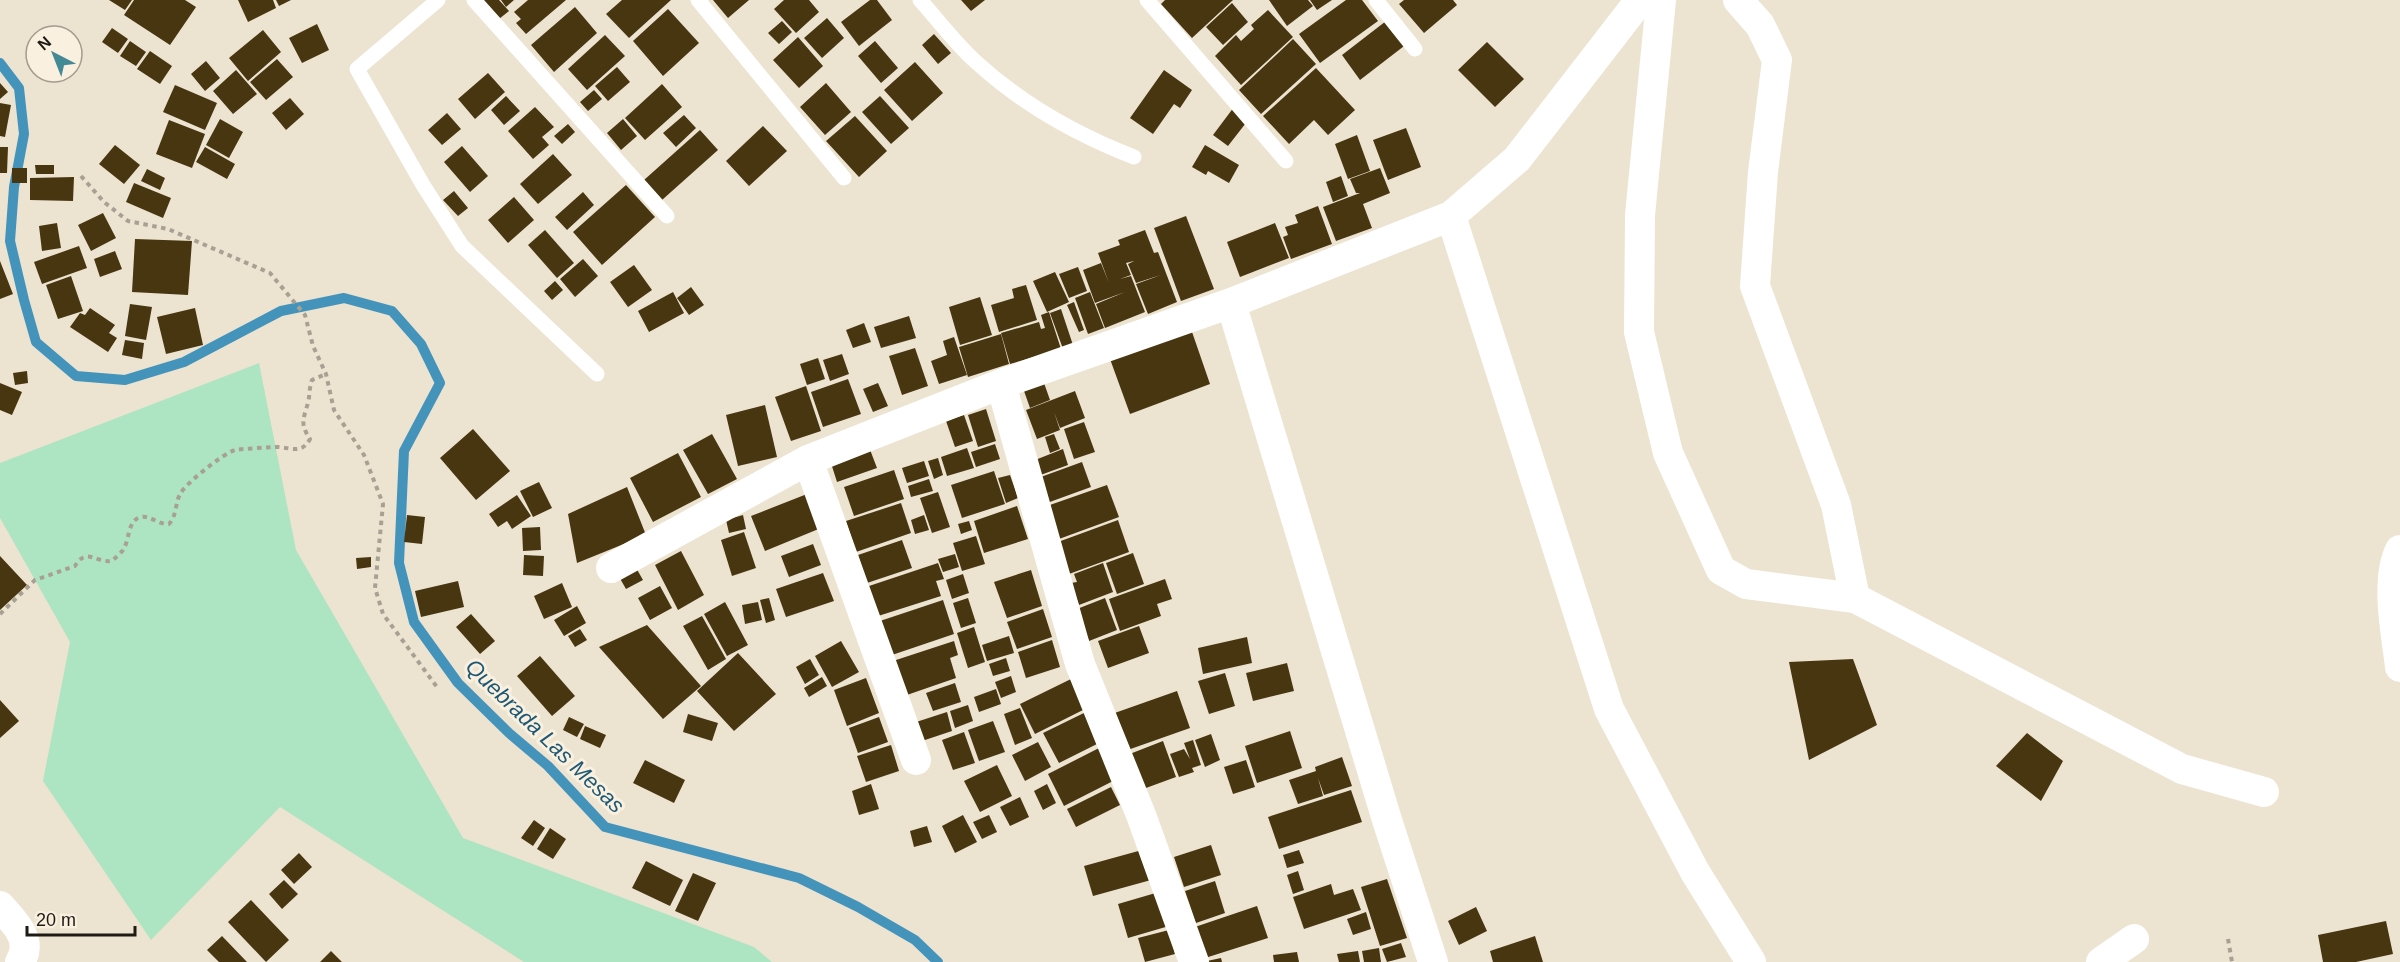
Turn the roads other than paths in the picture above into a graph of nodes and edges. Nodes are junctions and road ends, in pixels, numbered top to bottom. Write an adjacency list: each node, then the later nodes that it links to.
1 (438, 0): 17 (lane)
2 (474, 0): 14 (lane)
3 (698, 0): 13 (lane)
4 (920, 0): 11 (lane)
5 (1148, 0): 12 (lane)
6 (1376, 0): 10 (lane)
7 (1640, 0): 15 (street)
8 (1660, 0): 22 (street)
9 (1738, 0): 22 (street)
10 (1415, 49)
11 (1134, 158)
12 (1286, 161)
13 (844, 178)
14 (667, 216)
15 (1451, 216): 16 (street); 32 (street)
16 (1231, 303): 18 (street); 31 (street)
17 (597, 374)
18 (1001, 384): 19 (street); 30 (street)
19 (808, 460): 21 (street); 25 (street)
20 (2400, 550): 23 (street)
21 (611, 568)
22 (1855, 598): 26 (street)
23 (2397, 623): 24 (street)
24 (2400, 667)
25 (916, 760)
26 (2264, 792)
27 (0, 906): 29 (street)
28 (2134, 939): 33 (street)
29 (20, 962)
30 (1194, 962)
31 (1433, 962)
32 (1751, 962)
33 (2101, 962)

